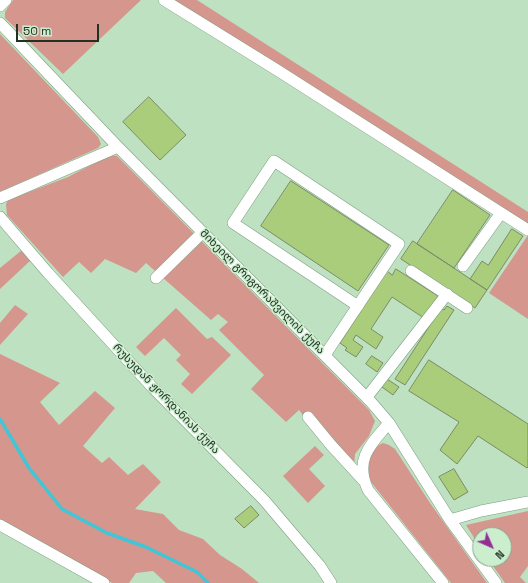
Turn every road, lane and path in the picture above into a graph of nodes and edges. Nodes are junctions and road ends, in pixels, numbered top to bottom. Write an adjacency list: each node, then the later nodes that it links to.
1 (6, 0): 3 (street)
2 (164, 0): 7 (street)
3 (0, 6)
4 (0, 23): 5 (street, მიხეილ გრიგორაშვილის ქუჩა)
5 (118, 147): 6 (street); 10 (street, მიხეილ გრიგორაშვილის ქუჩა)
6 (0, 198)
7 (501, 213): 9 (street); 11 (street)
8 (0, 217): 26 (street, რუსუდან ჟორდანიას ქუჩა)
9 (528, 230)
10 (203, 232): 13 (street); 17 (street, მიხეილ გრიგორაშვილის ქუჩა)
11 (463, 266)
12 (411, 270): 14 (street)
13 (156, 278)
14 (447, 294): 16 (street); 18 (street)
15 (358, 306): 15 (street); 17 (street)
16 (467, 308)
17 (325, 355): 18 (street, მიხეილ გრიგორაშვილის ქუჩა)
18 (367, 398): 20 (street, მიხეილ გრიგორაშვილის ქუჩა)
19 (308, 417): 21 (street)
20 (389, 423): 21 (street); 23 (street, მიხეილ გრიგორაშვილის ქუჩა)
21 (363, 480): 27 (street)
22 (528, 502): 23 (street)
23 (450, 520): 28 (street, მიხეილ გრიგორაშვილის ქუჩა)
24 (0, 525): 25 (street)
25 (104, 583)
26 (331, 583)
27 (443, 583)
28 (496, 583)

